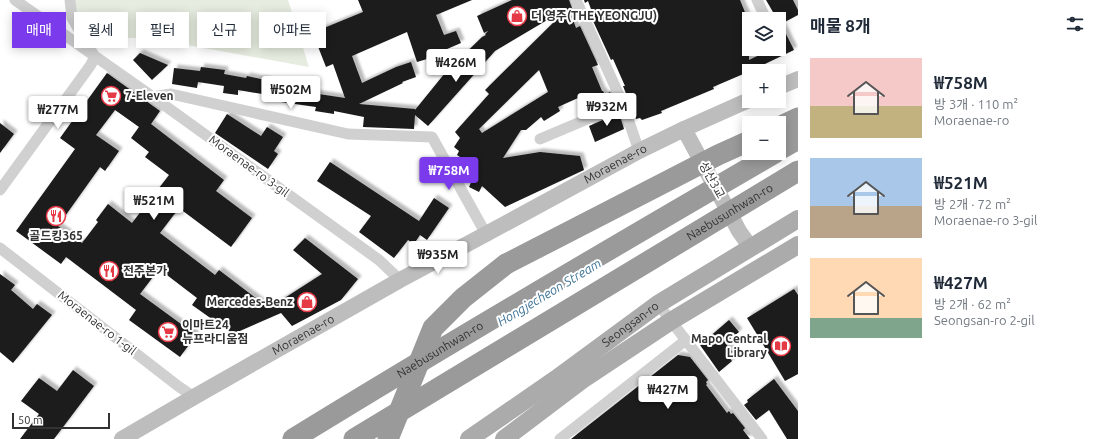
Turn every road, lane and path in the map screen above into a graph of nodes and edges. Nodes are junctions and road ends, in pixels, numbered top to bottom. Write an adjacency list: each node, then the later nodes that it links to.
1 (15, 0): 6 (street, Moraenae-ro 3-gil)
2 (70, 0): 6 (street, Moraenae-ro 3-gil)
3 (576, 0): 11 (street)
4 (757, 0): 5 (street)
5 (763, 12)
6 (95, 57): 9 (street, Moraenae-ro 3-gil); 22 (street)
7 (798, 79): 8 (main road)
8 (786, 84)
9 (153, 97): 24 (street); 28 (street, Moraenae-ro 3-gil)
10 (742, 103): 14 (main road, Moraenae-ro)
11 (623, 104): 15 (street); 19 (street)
12 (798, 118): 13 (highway)
13 (786, 124)
14 (684, 129): 19 (main road, Moraenae-ro); 27 (main road, 성산3교, bridge)
15 (540, 139)
16 (798, 139): 18 (highway)
17 (742, 144): 36 (highway, bridge)
18 (786, 146)
19 (639, 151): 24 (main road, Moraenae-ro)
20 (762, 160): 34 (highway, Naebusunhwan-ro, bridge)
21 (798, 171): 35 (highway, Naebusunhwan-ro, bridge)
22 (0, 190)
23 (798, 219): 27 (main road, Seongsan-ro)
24 (486, 234): 28 (main road, Moraenae-ro)
25 (798, 245): 30 (main road)
26 (0, 248): 32 (street, Moraenae-ro 1-gil)
27 (751, 248): 29 (main road, Seongsan-ro)
28 (400, 280): 32 (main road, Moraenae-ro)
29 (658, 304): 30 (street); 37 (main road, Seongsan-ro)
30 (670, 321): 31 (street); 38 (main road)
31 (686, 340): 39 (street); 40 (street)
32 (194, 397): 33 (main road, Moraenae-ro)
33 (122, 439)
34 (293, 439)
35 (354, 439)
36 (388, 439)
37 (469, 439)
38 (504, 439)
39 (560, 439)
40 (762, 439)

